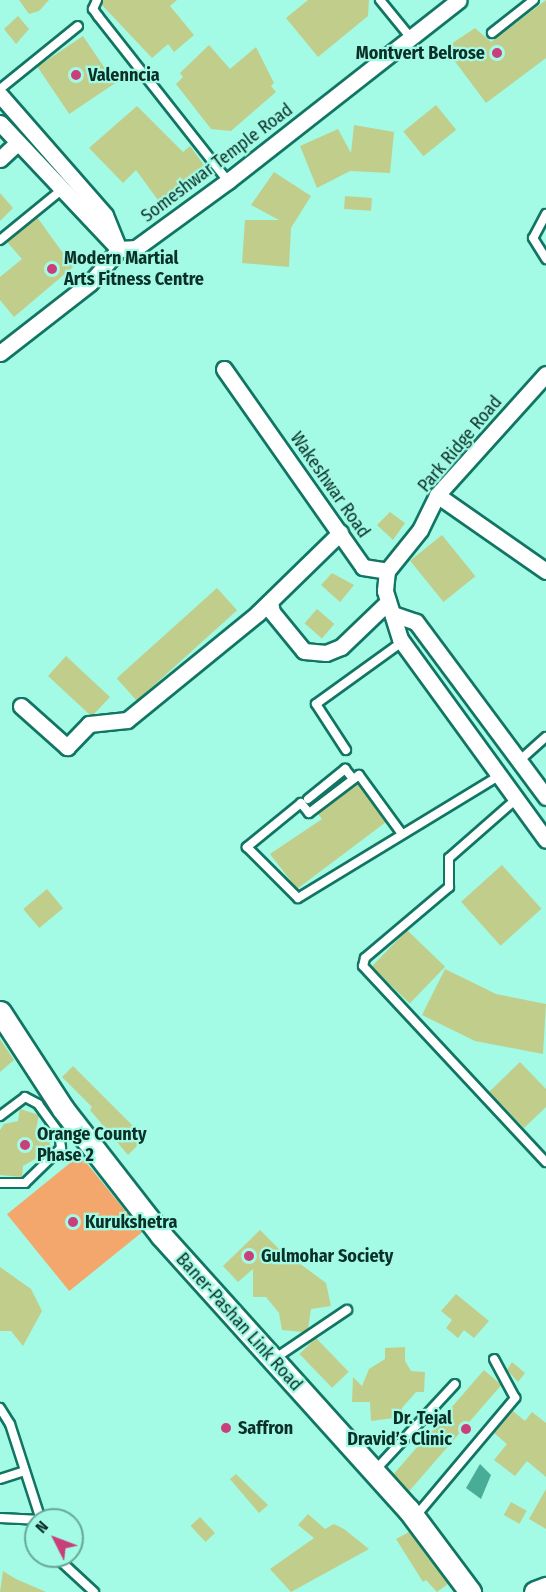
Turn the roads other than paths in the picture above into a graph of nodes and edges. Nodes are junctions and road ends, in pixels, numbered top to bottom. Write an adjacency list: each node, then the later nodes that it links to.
1 (97, 0): 13 (lane)
2 (380, 0): 7 (lane)
3 (459, 0): 7 (street, Someshwar Temple Road)
4 (534, 0): 6 (lane)
5 (78, 26): 8 (lane)
6 (492, 33)
7 (411, 38): 13 (street, Someshwar Temple Road)
8 (0, 89)
9 (0, 95): 17 (street)
10 (0, 123): 11 (street)
11 (17, 143): 12 (street); 14 (street)
12 (0, 159)
13 (228, 181): 17 (street, Someshwar Temple Road)
14 (60, 191): 16 (lane); 17 (street)
15 (546, 214): 18 (lane)
16 (0, 240)
17 (119, 249): 19 (street)
18 (546, 259)
19 (0, 353)
20 (224, 369): 23 (street, Wakeshwar Road)
21 (546, 374): 22 (street, Park Ridge Road)
22 (437, 495): 24 (street, Park Ridge Road); 25 (street)
23 (340, 533): 24 (street, Wakeshwar Road); 26 (street)
24 (387, 571): 27 (street)
25 (546, 571)
26 (270, 602): 27 (street); 29 (street)
27 (390, 608): 28 (street); 32 (street)
28 (402, 642): 31 (lane); 33 (street)
29 (21, 706)
30 (546, 737): 32 (lane)
31 (346, 750)
32 (519, 762): 33 (street); 35 (street)
33 (497, 777): 37 (street); 38 (lane)
34 (353, 779): 36 (lane); 38 (lane); 38 (lane)
35 (546, 797)
36 (308, 799)
37 (514, 801): 39 (street); 43 (lane)
38 (402, 834)
39 (546, 840)
40 (0, 1012): 41 (street, Baner-Pashan Link Road)
41 (56, 1112): 42 (lane); 44 (lane); 46 (street, Baner-Pashan Link Road)
42 (0, 1116)
43 (546, 1162)
44 (0, 1183)
45 (347, 1310): 46 (lane)
46 (273, 1359): 50 (street, Baner-Pashan Link Road)
47 (494, 1359): 54 (lane)
48 (455, 1384): 50 (lane)
49 (0, 1408): 51 (lane)
50 (376, 1468): 54 (street, Baner-Pashan Link Road)
51 (25, 1471): 52 (lane); 53 (lane)
52 (0, 1479)
53 (36, 1508)
54 (417, 1514): 60 (street, Baner-Pashan Link Road)
55 (0, 1518): 56 (lane)
56 (24, 1519)
57 (68, 1568): 59 (lane)
58 (546, 1588): 61 (street)
59 (94, 1592)
60 (470, 1592)
61 (535, 1592)

